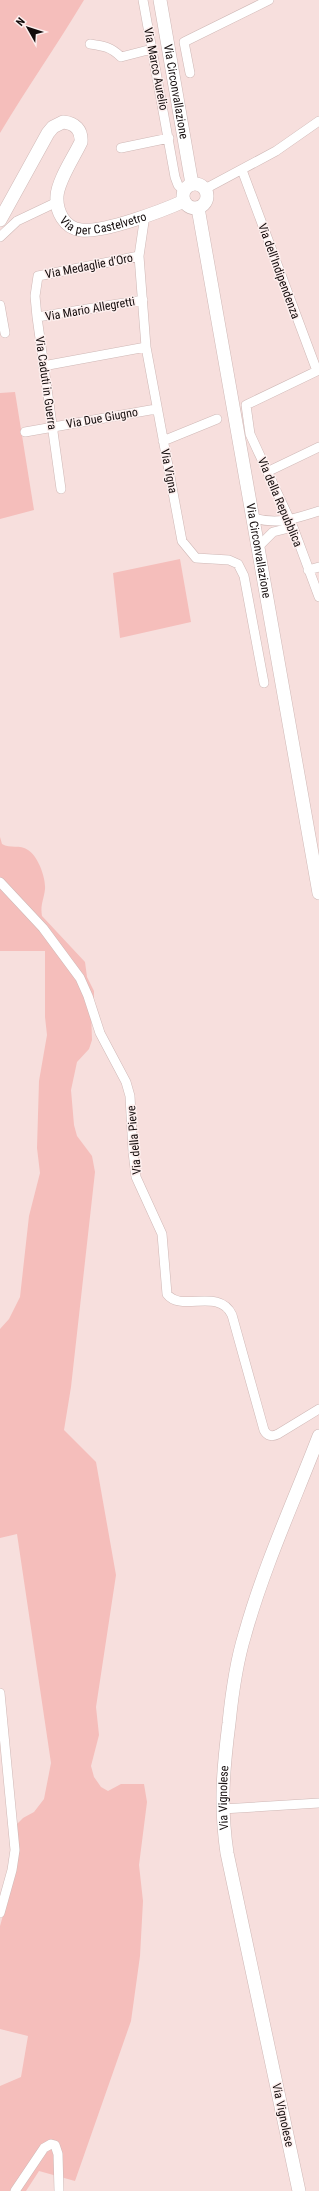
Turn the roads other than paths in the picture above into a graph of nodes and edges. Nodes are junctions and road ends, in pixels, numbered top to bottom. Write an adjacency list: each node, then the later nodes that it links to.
1 (143, 0): 5 (street, Via Marco Aurelio)
2 (160, 0): 12 (main road, Via Circonvallazione)
3 (269, 0): 6 (street)
4 (90, 44): 5 (street)
5 (152, 49): 8 (street, Via Marco Aurelio)
6 (190, 73)
7 (319, 121): 10 (street)
8 (169, 138): 9 (street); 12 (street, Via Marco Aurelio)
9 (121, 148)
10 (242, 170): 11 (street); 26 (street, Via dell'Indipendenza)
11 (205, 189): 12 (main road); 14 (main road)
12 (187, 192): 14 (main road); 15 (main road, Via per Castelvetro)
13 (57, 202): 15 (main road, Via per Castelvetro); 16 (main road, Via per Castelvetro); 17 (street)
14 (198, 208): 36 (main road, Via Circonvallazione)
15 (145, 215): 18 (street, Via Vigna)
16 (0, 220)
17 (0, 237)
18 (139, 256): 19 (street, Via Medaglie d'Oro); 20 (street, Via Vigna)
19 (38, 276): 22 (street, Via Caduti in Guerra)
20 (143, 300): 22 (street, Via Mario Allegretti); 24 (street, Via Vigna)
21 (0, 305): 23 (street)
22 (37, 318): 25 (street, Via Caduti in Guerra)
23 (5, 333)
24 (146, 347): 25 (street); 27 (street, Via Vigna)
25 (43, 366): 29 (street, Via Caduti in Guerra)
26 (318, 371): 33 (street, Via della Repubblica)
27 (156, 409): 29 (street, Via Due Giugno); 31 (street, Via Vigna)
28 (217, 419): 31 (street)
29 (52, 427): 30 (street, Via Due Giugno); 34 (street, Via Caduti in Guerra)
30 (25, 432)
31 (163, 441): 42 (street, Via Vigna)
32 (319, 447): 33 (street)
33 (269, 471): 37 (street, Via della Repubblica)
34 (62, 489)
35 (319, 511): 37 (street)
36 (252, 518): 37 (street); 38 (main road, Via Circonvallazione)
37 (292, 524): 38 (street); 40 (street, Via della Repubblica)
38 (257, 548): 44 (main road, Via Circonvallazione)
39 (319, 567): 40 (street)
40 (308, 570): 41 (street, Via della Repubblica)
41 (319, 597)
42 (264, 683)
43 (0, 882): 45 (street, Via della Pieve)
44 (319, 893)
45 (319, 1409)
46 (319, 1436): 49 (main road, Via Vignolese)
47 (0, 1693): 50 (street)
48 (319, 1803): 49 (street)
49 (222, 1809): 53 (main road, Via Vignolese)
50 (0, 1913)
51 (14, 2191): 52 (street)
52 (59, 2191)
53 (298, 2191)

